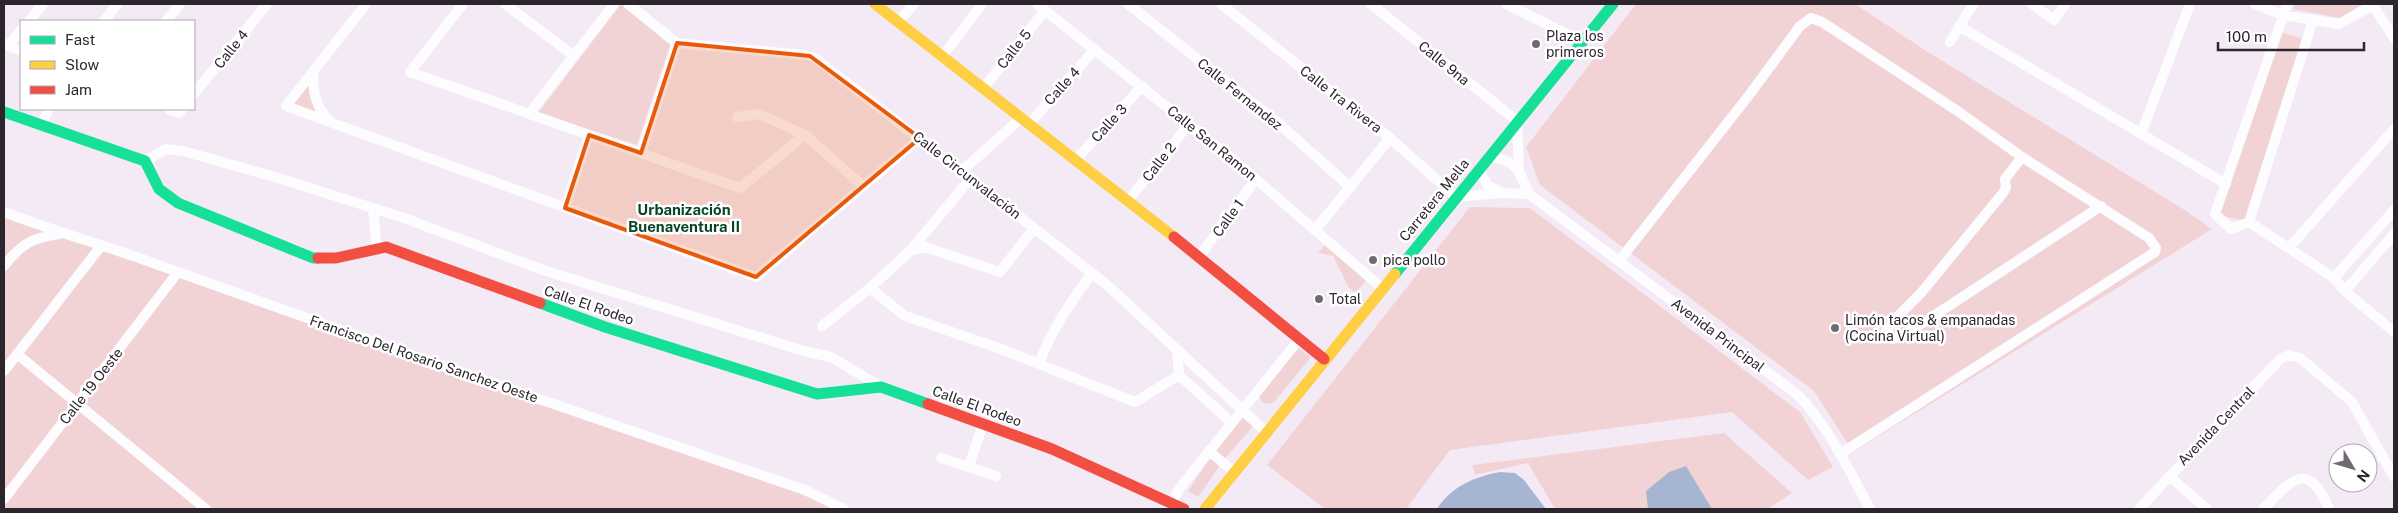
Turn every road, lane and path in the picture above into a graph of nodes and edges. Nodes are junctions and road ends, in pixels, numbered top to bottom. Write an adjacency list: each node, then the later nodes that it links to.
1 (43, 4): 27 (street)
2 (117, 4): 28 (street)
3 (180, 4): 29 (street)
4 (267, 4): 46 (street, Calle 4)
5 (366, 4): 43 (street)
6 (463, 4): 49 (street)
7 (505, 4): 41 (street)
8 (614, 4): 41 (street)
9 (628, 4): 37 (street)
10 (875, 4): 31 (street)
11 (914, 4): 31 (street)
12 (982, 4): 42 (street)
13 (1128, 4): 74 (street, Calle Fernandez)
14 (1221, 4): 61 (street, Calle 1ra Rivera)
15 (1371, 4): 52 (street, Calle 9na)
16 (1506, 4): 35 (street)
17 (1612, 4): 35 (street, Carretera Mella)
18 (1974, 4): 32 (street)
19 (2032, 4): 20 (street)
20 (2065, 4)
21 (2190, 4): 57 (street)
22 (2255, 4): 26 (street)
23 (2287, 4): 26 (street)
24 (2373, 5): 30 (street); 34 (street)
25 (1041, 7): 39 (street, Calle San Ramon); 45 (street, Calle 5)
26 (2283, 15): 30 (street); 72 (street)
27 (29, 20)
28 (105, 20)
29 (167, 20)
30 (2313, 20): 84 (street)
31 (898, 22): 42 (street)
32 (1959, 26): 36 (street); 57 (street)
33 (20, 31): 38 (street)
34 (2394, 38)
35 (1583, 42): 52 (street, Carretera Mella)
36 (1950, 42)
37 (677, 43): 60 (street, Calle Circunvalación); 62 (street)
38 (6, 45): 40 (street)
39 (1095, 49): 44 (street, Calle San Ramon); 51 (street, Calle 4)
40 (20, 51)
41 (574, 56): 49 (street)
42 (942, 57): 45 (street)
43 (313, 72): 55 (street); 55 (street)
44 (1142, 86): 53 (street, Calle San Ramon); 65 (street, Calle 3)
45 (983, 89): 51 (street)
46 (195, 93)
47 (48, 110): 54 (street)
48 (4, 112): 54 (street)
49 (529, 114): 58 (street)
50 (737, 117): 59 (street)
51 (1025, 121): 65 (street); 69 (street, Calle 4)
52 (1517, 121): 63 (street, Carretera Mella); 68 (street)
53 (1189, 124): 71 (street, Calle San Ramon); 78 (street, Calle 2)
54 (41, 125): 66 (street)
55 (334, 125): 81 (street)
56 (2394, 129): 90 (street)
57 (2141, 134): 72 (street)
58 (588, 135): 62 (street); 81 (street)
59 (806, 135): 62 (street); 73 (street)
60 (920, 138): 69 (street, Calle Circunvalación); 73 (street)
61 (1390, 138): 74 (street); 77 (street, Calle 1ra Rivera)
62 (641, 153)
63 (1490, 156): 67 (street, Carretera Mella); 68 (street)
64 (2022, 157): 79 (street); 79 (street); 94 (street)
65 (1076, 160): 78 (street)
66 (144, 161): 80 (street); 91 (street, Calle El Rodeo)
67 (1479, 170): 75 (street); 77 (street, Carretera Mella)
68 (1519, 170): 76 (street)
69 (962, 171): 70 (street, Calle Circunvalación)
70 (971, 178): 85 (street, Calle Circunvalación); 92 (street)
71 (1256, 179): 86 (street, Calle San Ramon); 93 (street, Calle 1)
72 (2226, 184): 84 (street)
73 (864, 186): 81 (street)
74 (1350, 187): 86 (street)
75 (1502, 193): 76 (street); 77 (street)
76 (1529, 194): 94 (street, Avenida Principal)
77 (1456, 197): 100 (street, Carretera Mella)
78 (1128, 201): 93 (street)
79 (2101, 206): 118 (street)
80 (373, 208): 91 (street); 111 (street)
81 (565, 208)
82 (2394, 210): 98 (street)
83 (4, 212): 87 (street, Francisco Del Rosario Sanchez Oeste)
84 (2249, 222): 90 (street)
85 (1034, 228): 92 (street); 97 (street, Calle Circunvalación)
86 (1315, 230): 100 (street, Calle San Ramon)
87 (66, 233): 89 (street, Francisco Del Rosario Sanchez Oeste); 95 (street)
88 (2394, 234): 101 (street)
89 (101, 246): 96 (street, Francisco Del Rosario Sanchez Oeste); 106 (street)
90 (2289, 248): 98 (street)
91 (377, 249): 111 (street, Calle El Rodeo)
92 (910, 251): 99 (street)
93 (1200, 257): 104 (street)
94 (1619, 261): 118 (street, Avenida Principal)
95 (4, 266)
96 (178, 272): 112 (street, Calle 19 Oeste); 128 (street, Francisco Del Rosario Sanchez Oeste)
97 (1092, 273): 105 (street, Calle Circunvalación); 108 (street)
98 (2334, 278): 101 (street)
99 (870, 288): 102 (street); 108 (street)
100 (1382, 288): 107 (street, Carretera Mella)
101 (2346, 291): 103 (street)
102 (822, 326)
103 (2394, 332)
104 (1300, 338): 107 (street); 113 (street)
105 (1177, 351): 110 (street); 113 (street, Calle Circunvalación)
106 (17, 354): 109 (street); 112 (street)
107 (1324, 359): 116 (street, Carretera Mella)
108 (1039, 364): 110 (street)
109 (4, 371)
110 (1179, 375): 115 (street)
111 (881, 387): 114 (street, Calle El Rodeo)
112 (77, 404): 125 (street, Calle 19 Oeste); 127 (street)
113 (1244, 410): 115 (street); 116 (street, Calle Circunvalación)
114 (983, 424): 120 (street); 126 (street, Calle El Rodeo)
115 (1232, 424): 117 (street)
116 (1266, 432): 121 (street, Carretera Mella)
117 (1209, 451): 121 (street); 126 (street)
118 (1840, 454): 131 (street, Avenida Principal)
119 (942, 458): 120 (street)
120 (969, 466): 122 (street)
121 (1234, 472): 130 (street, Carretera Mella)
122 (996, 476)
123 (2169, 476): 124 (street, Avenida Central); 132 (street, Avenida Central); 133 (street)
124 (2394, 477)
125 (4, 498)
126 (1172, 503): 129 (street, Calle El Rodeo)
127 (206, 509)
128 (844, 509)
129 (1184, 509)
130 (1205, 509)
131 (1870, 509)
132 (2139, 509)
133 (2207, 509)
134 (2263, 509): 135 (street)
135 (2330, 509)

